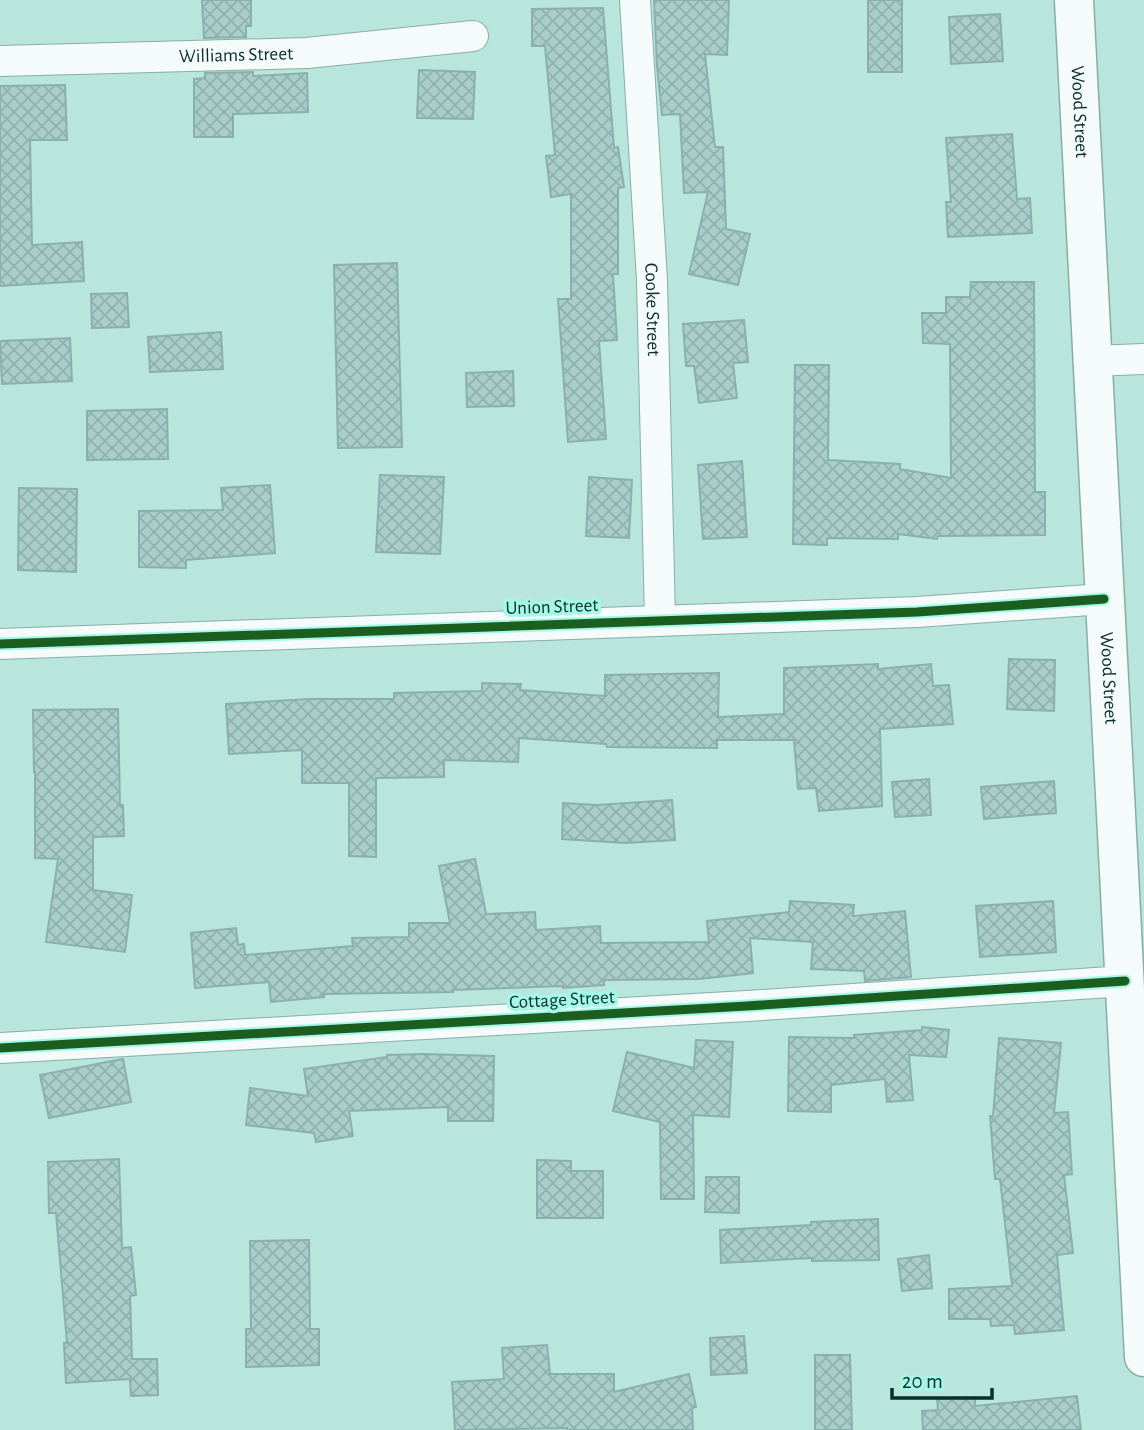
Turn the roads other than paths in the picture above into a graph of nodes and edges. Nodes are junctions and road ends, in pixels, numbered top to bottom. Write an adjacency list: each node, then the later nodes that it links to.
1 (635, 0): 8 (street, Cooke Street)
2 (1074, 0): 6 (main road, Wood Street)
3 (473, 36): 4 (street, Williams Street)
4 (0, 61)
5 (1144, 359): 6 (street)
6 (1091, 361): 7 (main road, Wood Street)
7 (1104, 599): 8 (street, Union Street); 10 (main road, Wood Street)
8 (660, 620): 9 (street, Union Street)
9 (0, 644)
10 (1133, 933): 11 (main road, Wood Street)
11 (1125, 981): 12 (street, Cottage Street); 13 (main road, Wood Street)
12 (0, 1048)
13 (1144, 1337)

